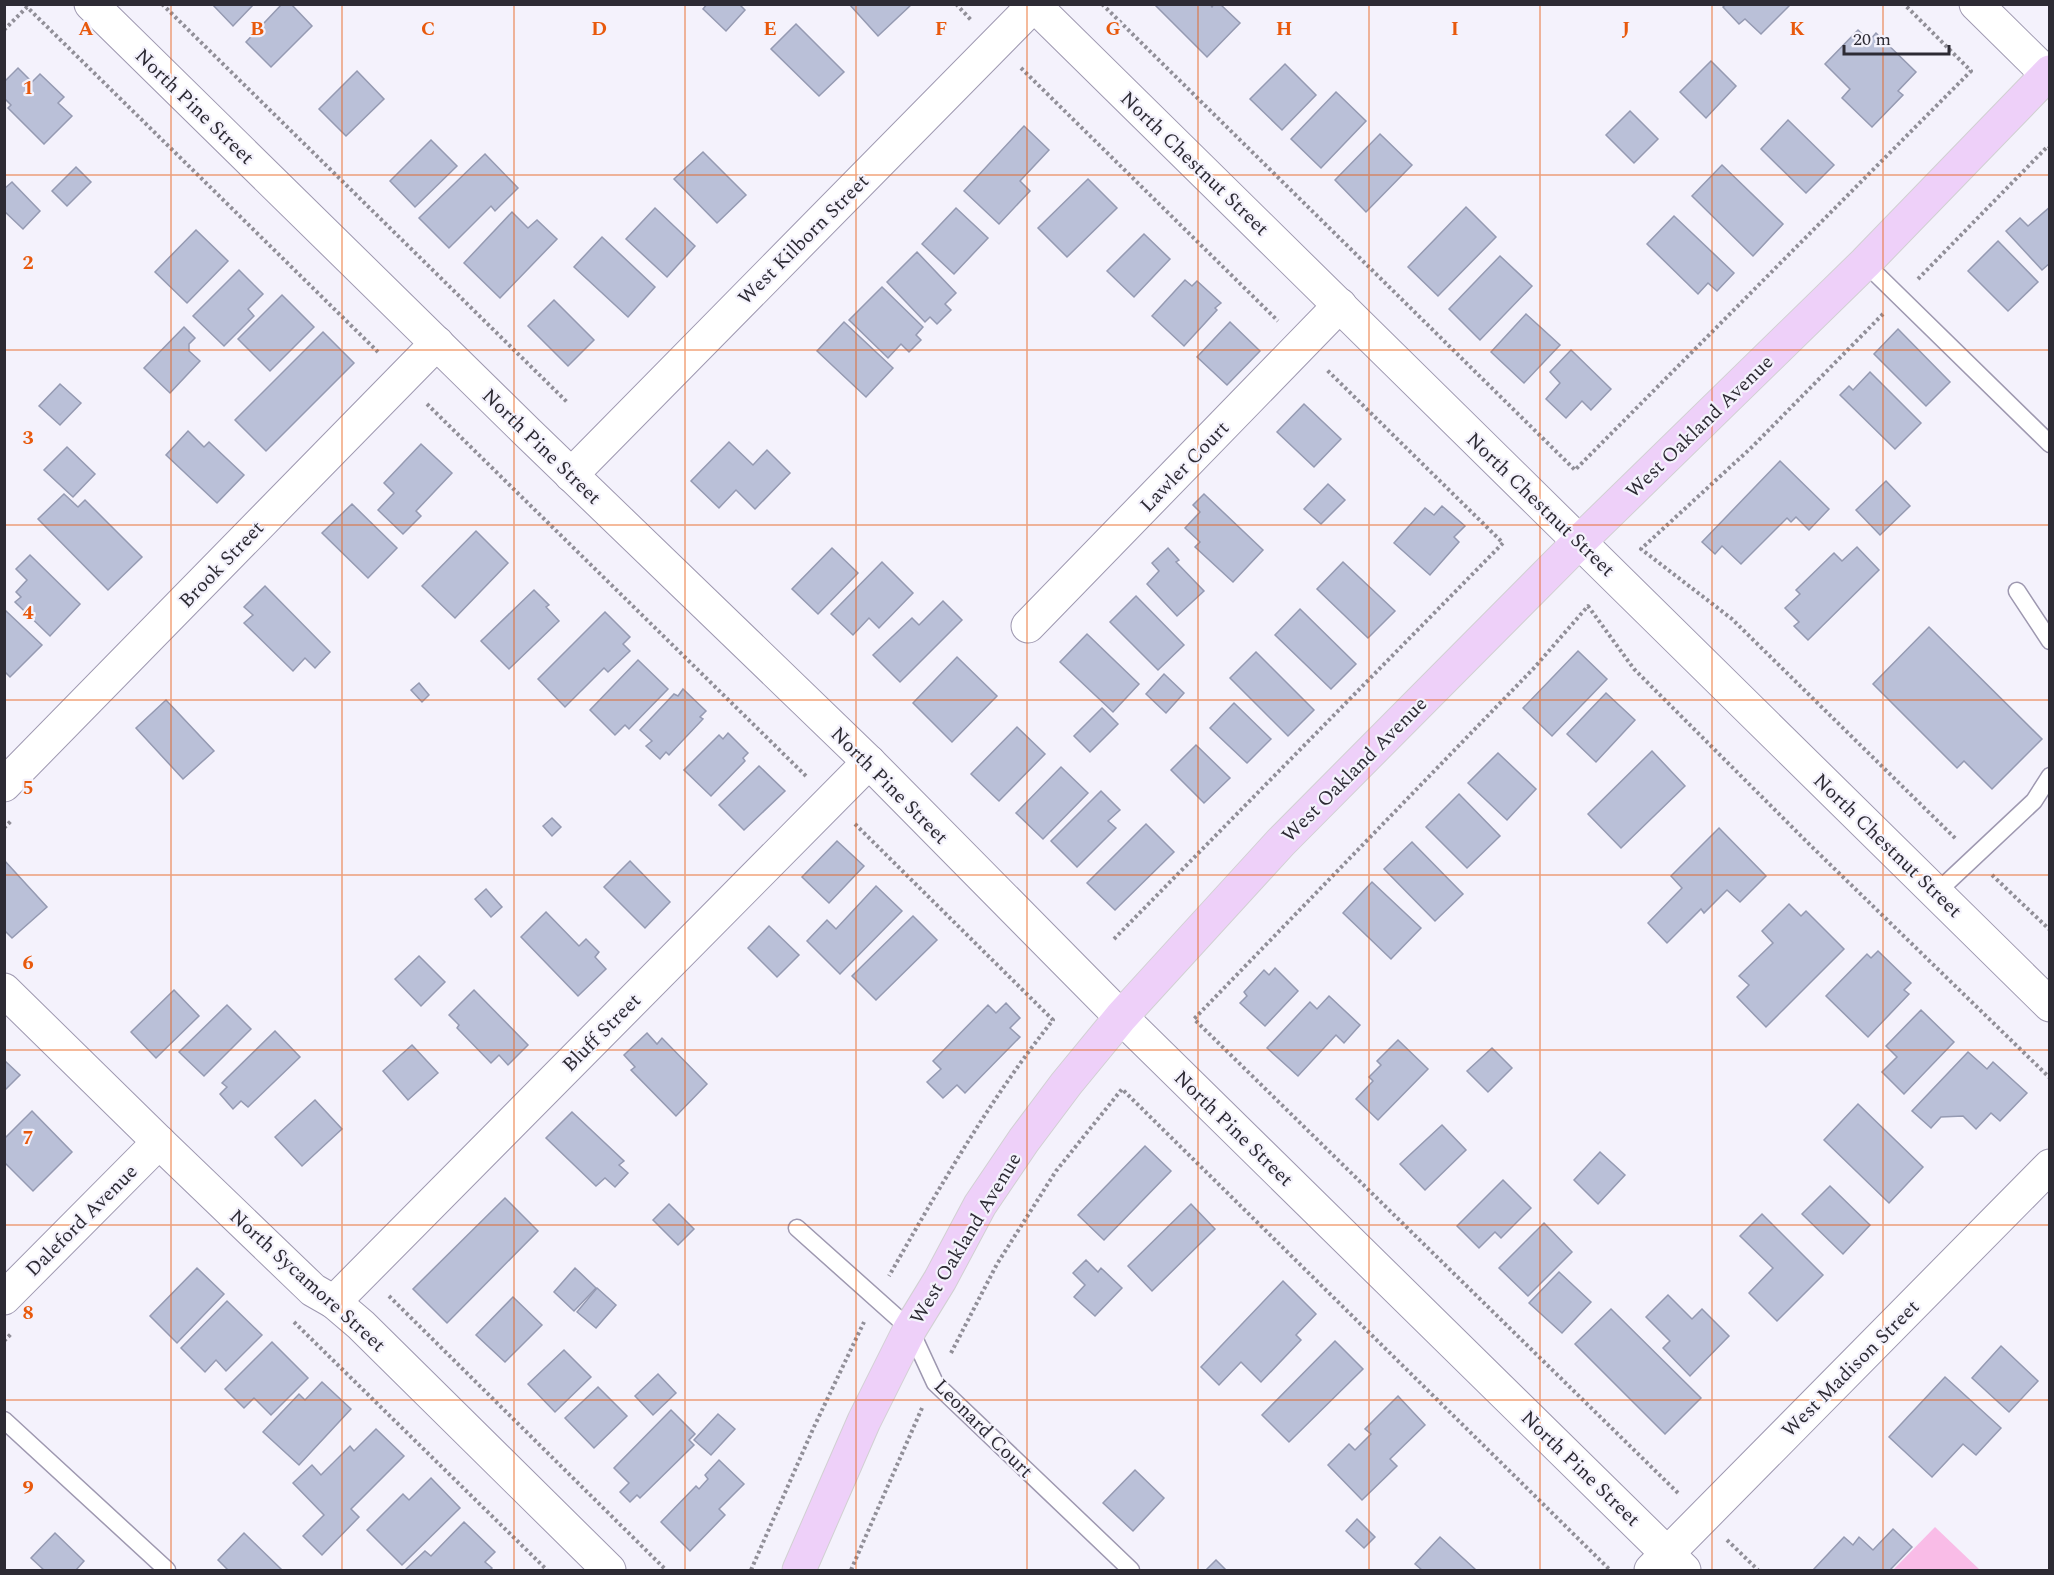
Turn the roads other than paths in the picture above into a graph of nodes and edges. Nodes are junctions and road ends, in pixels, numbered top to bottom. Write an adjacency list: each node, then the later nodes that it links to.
1 (91, 4): 7 (street, North Pine Street)
2 (1976, 4): 4 (street)
3 (1034, 5): 6 (street, North Chestnut Street); 9 (street, West Kilborn Street)
4 (2049, 75): 5 (main road, West Oakland Avenue)
5 (1865, 263): 8 (lane); 10 (main road, West Oakland Avenue)
6 (1340, 306): 10 (street, North Chestnut Street); 12 (street, Lawler Court)
7 (437, 343): 9 (street, North Pine Street); 16 (street, Brook Street)
8 (2049, 444)
9 (571, 475): 14 (street, North Pine Street)
10 (1580, 542): 17 (street, North Chestnut Street); 20 (main road, West Oakland Avenue)
11 (2017, 591): 13 (lane)
12 (1028, 626)
13 (2049, 641)
14 (868, 762): 20 (street, North Pine Street); 25 (street, Bluff Street)
15 (2049, 776): 17 (lane)
16 (4, 785)
17 (1936, 892): 19 (street, North Chestnut Street)
18 (4, 990): 21 (street, North Sycamore Street)
19 (2049, 1005)
20 (1121, 1017): 26 (main road, West Oakland Avenue); 28 (street, North Pine Street)
21 (159, 1142): 24 (street, Daleford Avenue); 25 (street, North Sycamore Street)
22 (2049, 1166): 28 (street, West Madison Street)
23 (796, 1228): 26 (lane, Leonard Court)
24 (4, 1298)
25 (334, 1302): 30 (street, North Sycamore Street)
26 (910, 1329): 31 (main road, West Oakland Avenue); 32 (lane, Leonard Court)
27 (4, 1420): 29 (lane)
28 (1668, 1565)
29 (167, 1570)
30 (609, 1570)
31 (799, 1570)
32 (1131, 1570)

